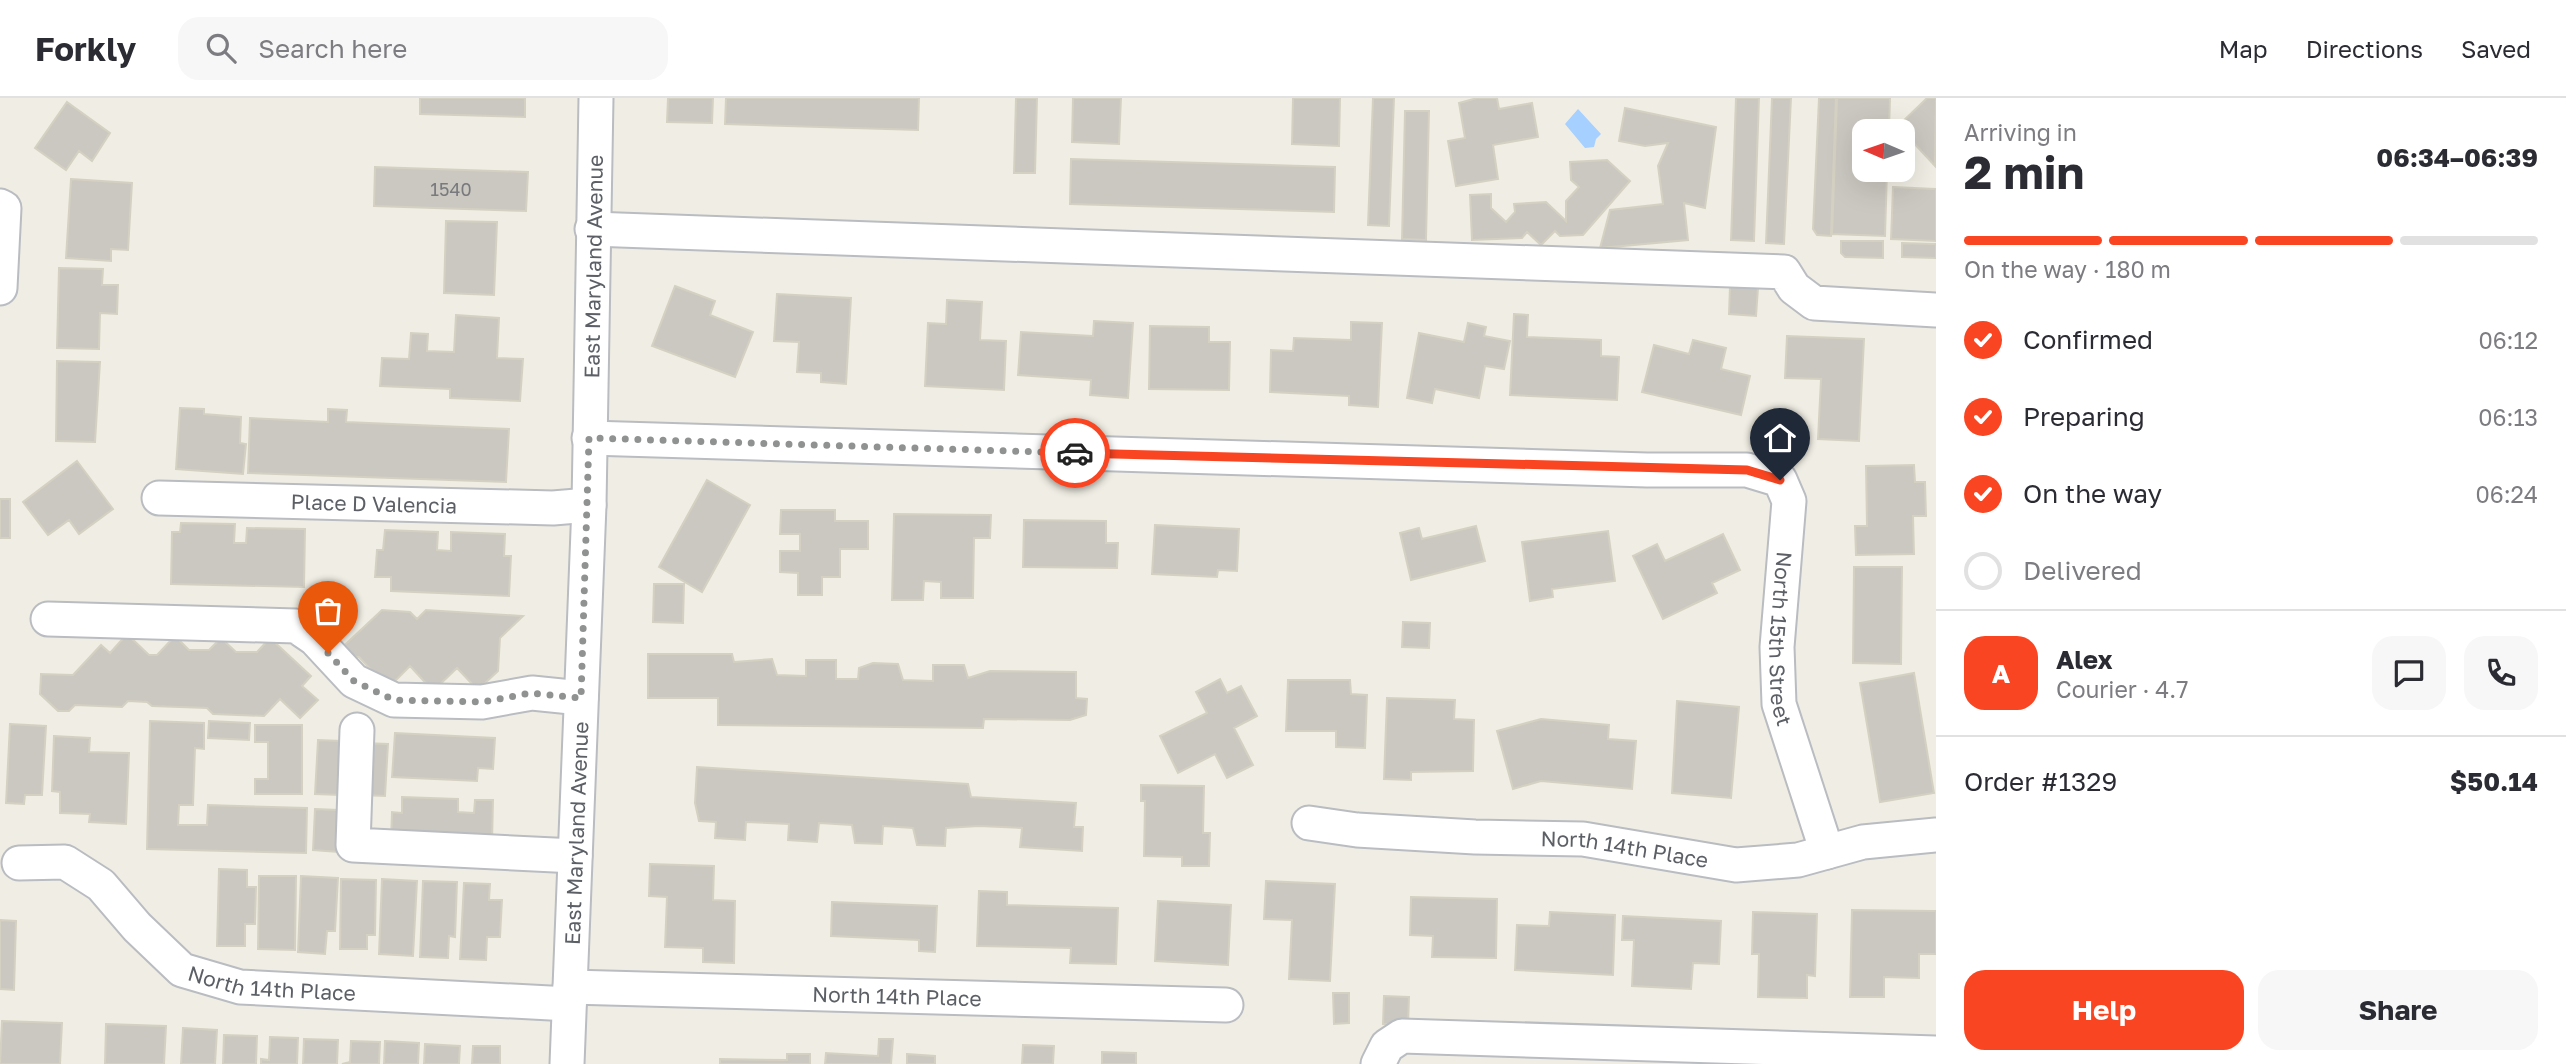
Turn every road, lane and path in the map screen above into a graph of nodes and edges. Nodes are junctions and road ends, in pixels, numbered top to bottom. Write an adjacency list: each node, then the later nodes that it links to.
1 (596, 98): 3 (street, East Maryland Avenue)
2 (0, 206): 4 (street)
3 (592, 229): 5 (street); 6 (street, East Maryland Avenue)
4 (0, 288)
5 (1936, 310)
6 (589, 438): 8 (street, East Maryland Avenue); 14 (street, North 15th Street)
7 (159, 498): 8 (street, Place D Valencia)
8 (589, 505): 10 (street, East Maryland Avenue)
9 (48, 619): 10 (street)
10 (581, 698): 15 (street, East Maryland Avenue)
11 (357, 730): 15 (street)
12 (1309, 822): 14 (street, North 14th Place)
13 (1936, 835): 14 (street, North 14th Place)
14 (1827, 852)
15 (575, 856): 17 (street, East Maryland Avenue)
16 (19, 863): 17 (street, North 14th Place)
17 (570, 995): 18 (street, North 14th Place); 21 (street, East Maryland Avenue)
18 (1226, 1005)
19 (1586, 1053): 20 (street); 22 (street)
20 (1936, 1053)
21 (567, 1064)
22 (1378, 1064)

